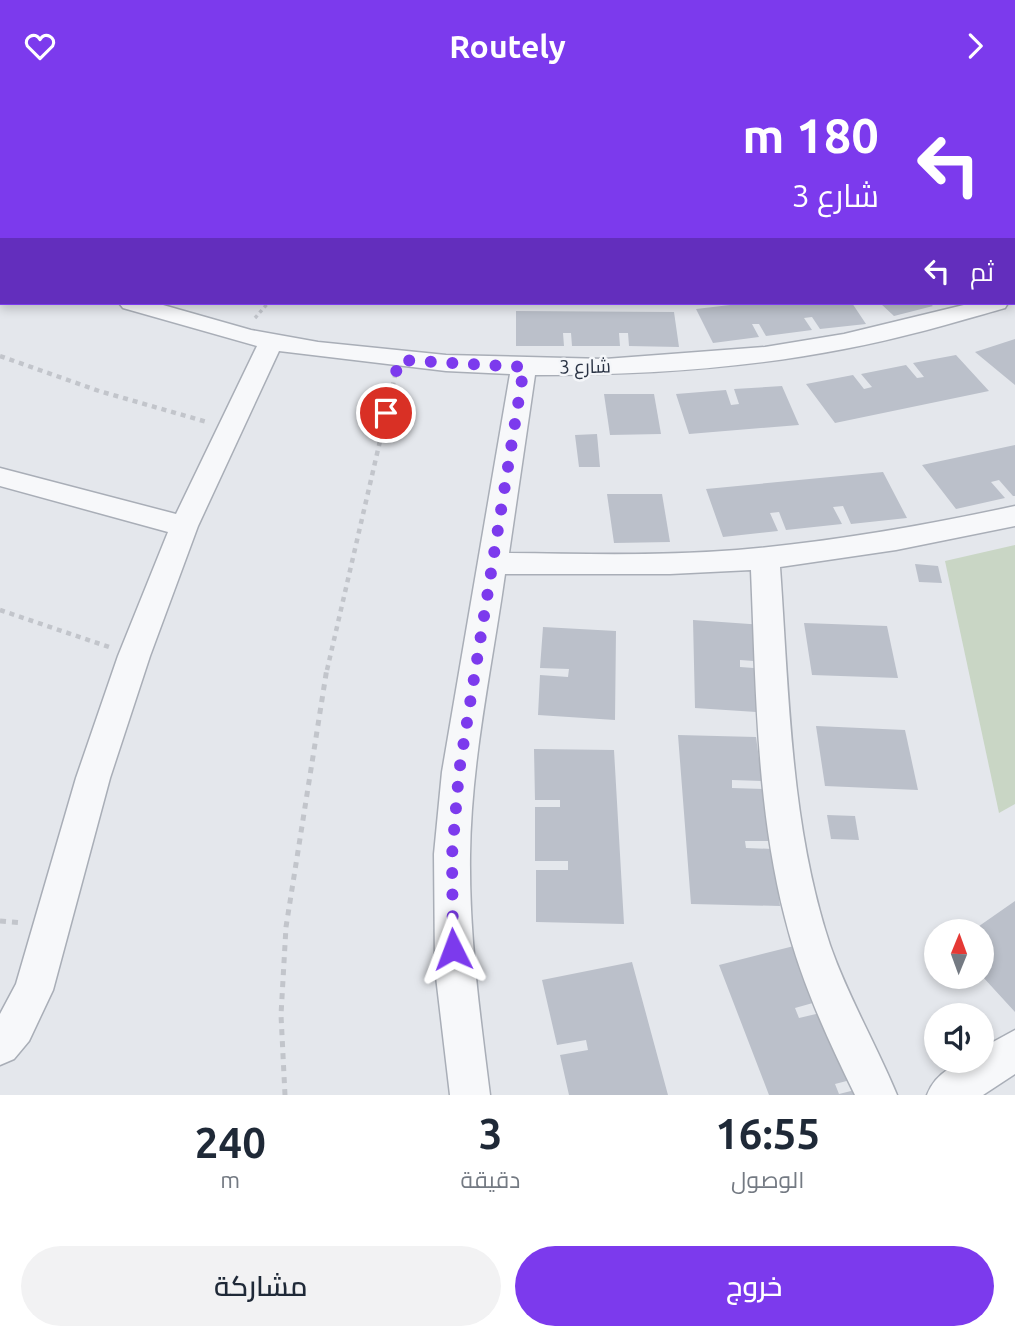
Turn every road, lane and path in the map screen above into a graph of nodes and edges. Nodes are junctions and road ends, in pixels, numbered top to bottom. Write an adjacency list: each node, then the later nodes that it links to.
1 (138, 305): 3 (street, شارع 3)
2 (991, 305): 6 (street, شارع 3)
3 (271, 342): 5 (street, شارع 3); 7 (street)
4 (0, 356): 7 (path)
5 (399, 360): 6 (street, شارع 3); 17 (path)
6 (524, 367): 12 (street)
7 (232, 429): 10 (street)
8 (0, 477): 10 (street)
9 (1015, 516): 11 (street)
10 (184, 526): 14 (street)
11 (765, 557): 12 (street); 19 (street)
12 (493, 563): 18 (street)
13 (0, 610): 14 (path)
14 (134, 656): 15 (street)
15 (0, 1045)
16 (1015, 1050): 20 (street)
17 (285, 1095)
18 (470, 1095)
19 (877, 1095)
20 (947, 1095)

